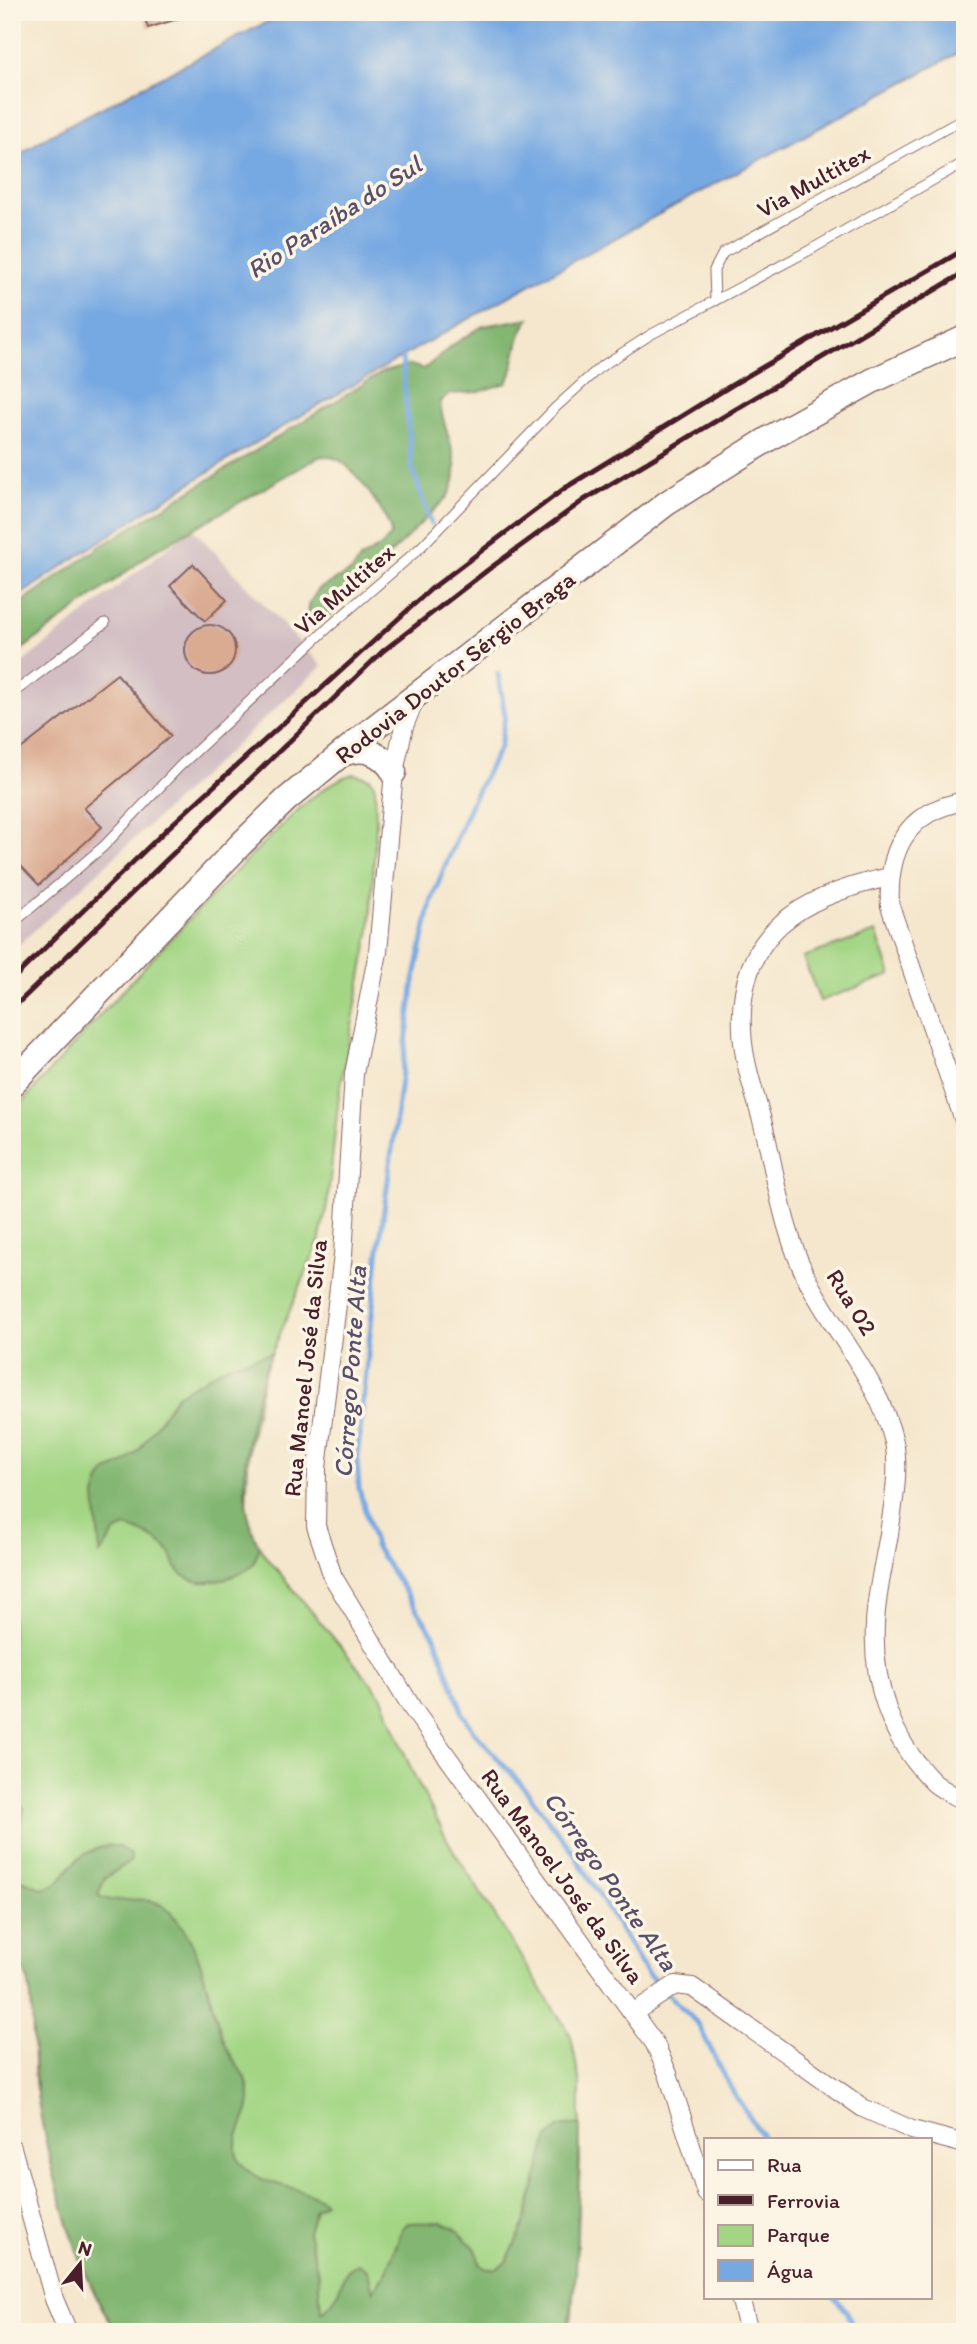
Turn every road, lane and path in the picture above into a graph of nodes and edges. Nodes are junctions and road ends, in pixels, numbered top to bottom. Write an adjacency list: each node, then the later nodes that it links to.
1 (965, 118): 3 (lane, Via Multitex)
2 (965, 162): 3 (lane, Via Multitex)
3 (715, 301): 14 (lane, Via Multitex)
4 (965, 330): 6 (main road)
5 (965, 338): 6 (main road, Rodovia Doutor Sérgio Braga)
6 (925, 356): 9 (main road, Rodovia Doutor Sérgio Braga)
7 (105, 623): 8 (lane)
8 (12, 694)
9 (416, 696): 10 (main road, Rodovia Doutor Sérgio Braga); 11 (street, Rua Manoel José da Silva)
10 (342, 754): 11 (main road); 15 (main road, Rodovia Doutor Sérgio Braga)
11 (394, 772): 18 (street, Rua Manoel José da Silva)
12 (965, 801): 13 (street)
13 (889, 877): 16 (street); 17 (street, Rua 02)
14 (12, 924)
15 (12, 1084)
16 (965, 1123)
17 (965, 1802)
18 (633, 2013): 19 (street); 21 (street, Rua Manoel José da Silva)
19 (965, 2144)
20 (12, 2148): 23 (street)
21 (704, 2187)
22 (740, 2298): 24 (street)
23 (68, 2332)
24 (749, 2332)

